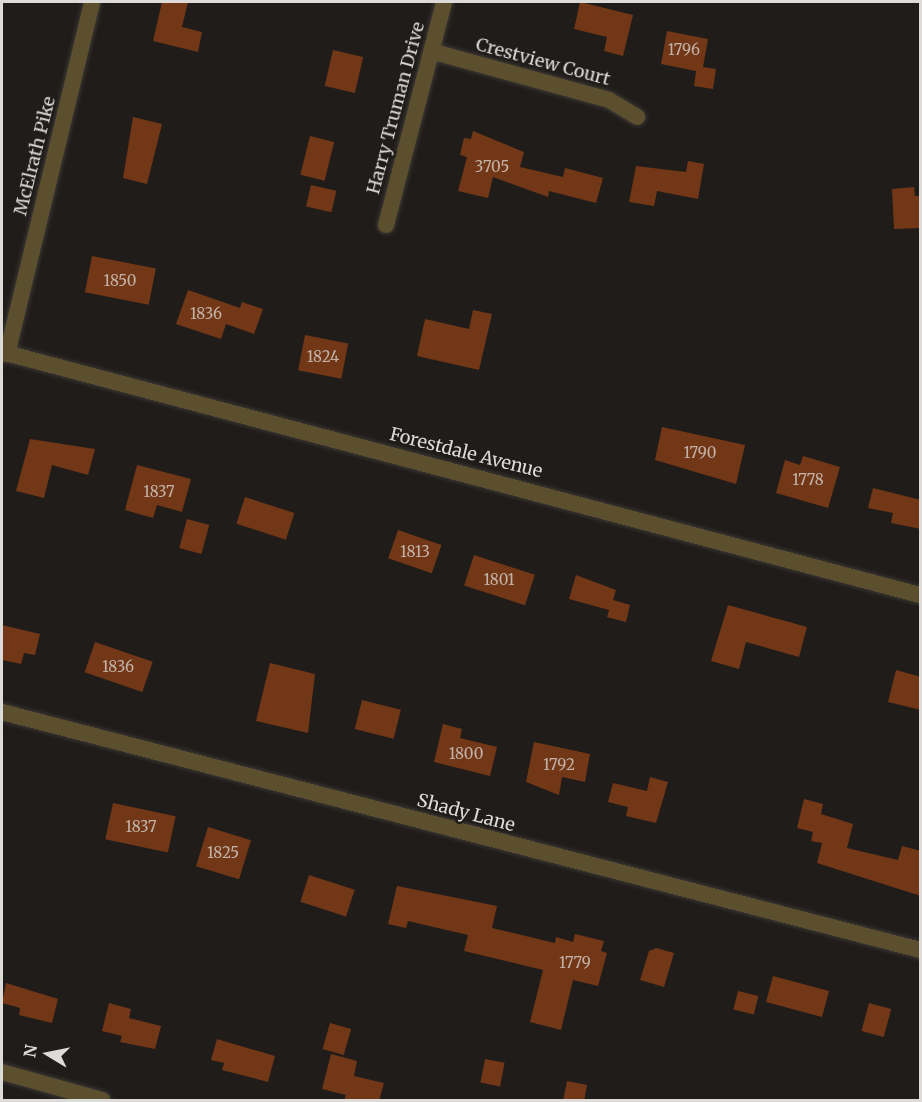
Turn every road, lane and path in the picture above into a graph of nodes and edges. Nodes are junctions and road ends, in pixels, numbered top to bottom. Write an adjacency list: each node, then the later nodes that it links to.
1 (92, 2): 6 (street, McElrath Pike)
2 (444, 2): 3 (street, Harry Truman Drive)
3 (434, 52): 4 (street, Crestview Court); 5 (street, Harry Truman Drive)
4 (637, 117)
5 (386, 225)
6 (4, 353): 7 (street, Forestdale Avenue)
7 (921, 595)
8 (2, 712): 9 (street, Shady Lane)
9 (921, 950)
10 (2, 1072): 11 (street)
11 (102, 1101)

